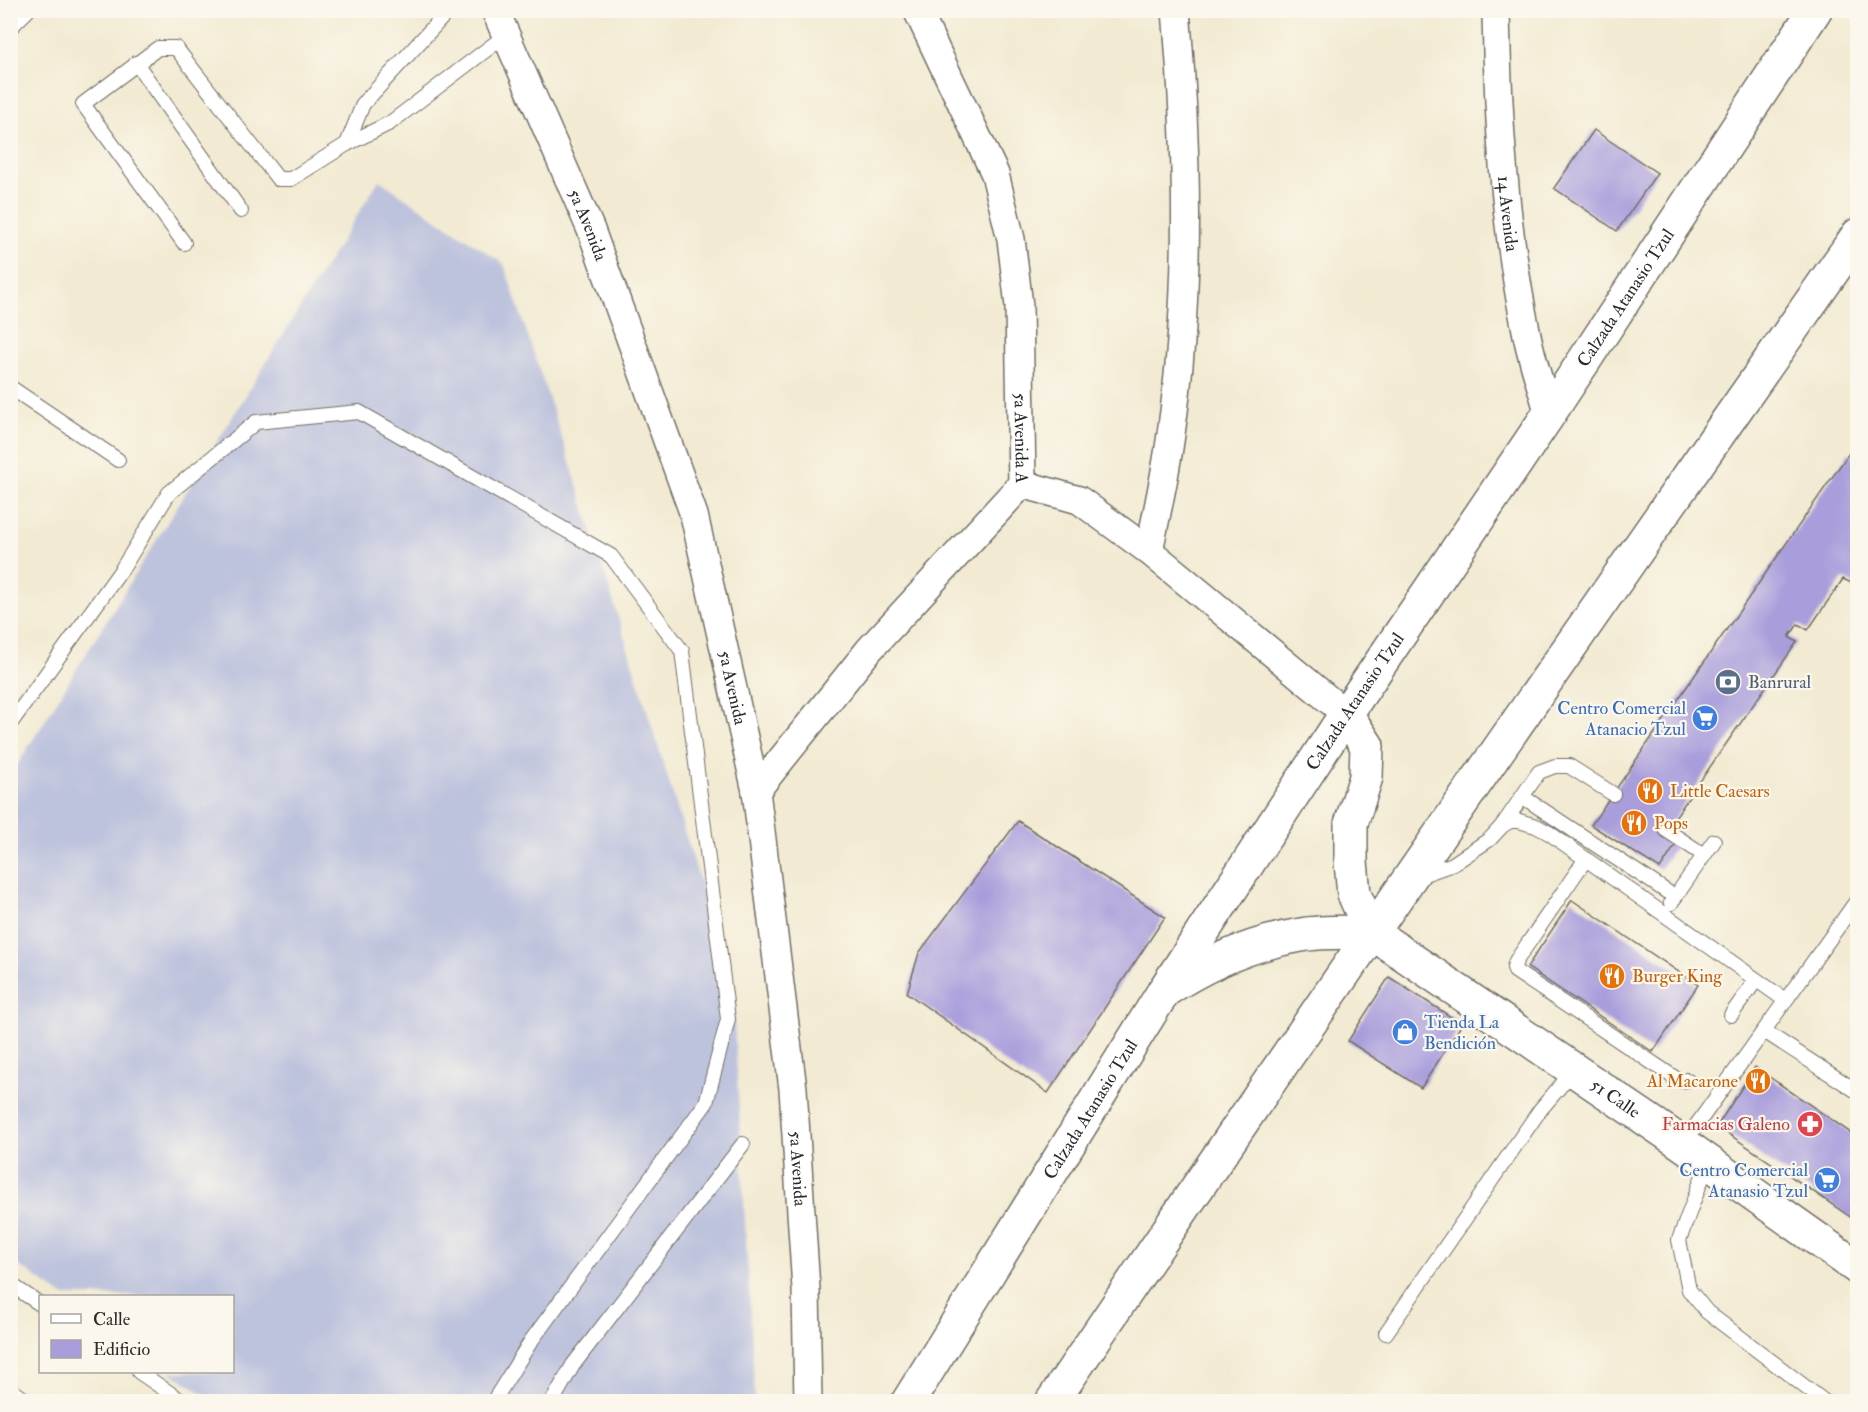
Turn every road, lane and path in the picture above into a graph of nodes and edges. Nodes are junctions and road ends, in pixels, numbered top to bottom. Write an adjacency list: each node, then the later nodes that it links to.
1 (28, 10): 8 (lane)
2 (449, 10): 11 (lane)
3 (495, 10): 9 (street, 5a Avenida)
4 (917, 10): 18 (street, 5a Avenida A)
5 (1176, 10): 19 (street)
6 (1496, 10): 16 (street, 14 Avenida)
7 (1815, 10): 16 (main road, Calzada Atanasio Tzul)
8 (10, 28)
9 (506, 35): 11 (lane); 22 (street, 5a Avenida)
10 (136, 63): 11 (lane); 12 (lane); 14 (lane)
11 (347, 144)
12 (242, 211)
13 (1857, 235): 30 (main road)
14 (184, 243)
15 (10, 387): 17 (lane)
16 (1549, 414): 20 (main road, Calzada Atanasio Tzul)
17 (118, 460)
18 (1022, 484): 19 (street, 5a Avenida A); 22 (street)
19 (1149, 551): 20 (street, 5a Avenida A)
20 (1346, 714): 34 (main road); 36 (main road, Calzada Atanasio Tzul)
21 (10, 724): 53 (lane)
22 (756, 791): 55 (street, 5a Avenida)
23 (1613, 794): 24 (lane)
24 (1522, 797): 25 (lane); 31 (lane)
25 (1502, 826): 29 (lane); 30 (lane)
26 (1666, 830): 28 (lane)
27 (1714, 841): 28 (lane)
28 (1704, 855): 31 (lane)
29 (1585, 860): 33 (lane); 41 (lane)
30 (1408, 879): 34 (main road)
31 (1675, 897): 33 (lane)
32 (1857, 899): 37 (lane)
33 (1663, 914): 35 (lane)
34 (1371, 932): 36 (main road); 40 (main road, 51 Calle); 57 (main road)
35 (1756, 980): 37 (lane); 38 (lane)
36 (1164, 991): 56 (main road, Calzada Atanasio Tzul)
37 (1785, 1000): 39 (lane)
38 (1731, 1015)
39 (1764, 1031): 42 (lane); 44 (lane)
40 (1574, 1070): 44 (main road, 51 Calle); 48 (lane)
41 (1687, 1080)
42 (1857, 1092)
43 (743, 1144): 54 (lane)
44 (1696, 1153): 45 (main road, 51 Calle); 58 (lane)
45 (1857, 1268)
46 (10, 1284): 47 (lane)
47 (39, 1303)
48 (1386, 1333)
49 (142, 1373): 52 (lane)
50 (10, 1389): 51 (lane)
51 (28, 1401)
52 (183, 1401)
53 (493, 1401)
54 (552, 1401)
55 (808, 1401)
56 (908, 1401)
57 (1052, 1401)
58 (1825, 1401)

